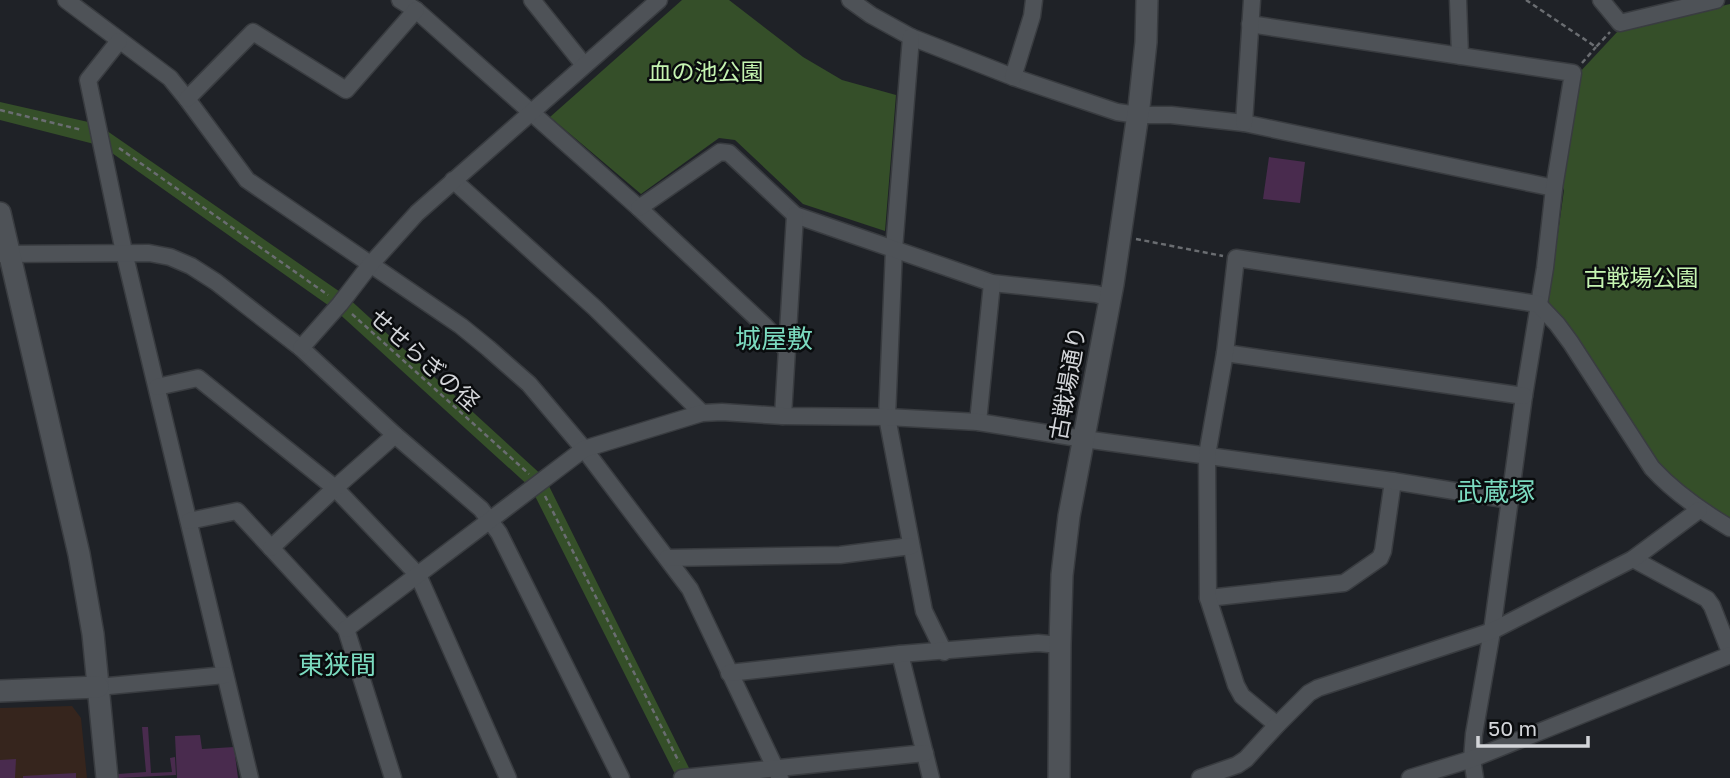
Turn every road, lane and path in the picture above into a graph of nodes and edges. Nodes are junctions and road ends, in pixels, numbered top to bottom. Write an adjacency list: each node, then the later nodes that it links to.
1 (66, 0): 17 (street)
2 (400, 0): 13 (street)
3 (533, 0): 20 (street)
4 (659, 0): 20 (street)
5 (850, 0): 16 (street)
6 (1034, 0): 22 (street)
7 (1147, 0): 26 (street, 古戦場通り)
8 (1252, 0): 15 (street)
9 (1458, 0): 19 (street)
10 (1526, 0): 18 (path)
11 (1601, 0): 14 (street)
12 (1716, 0): 14 (street)
13 (416, 10): 23 (street); 25 (street)
14 (1620, 23): 18 (path)
15 (1250, 24): 19 (street); 27 (street)
16 (912, 37): 22 (street); 35 (street)
17 (119, 41): 23 (street); 28 (street)
18 (1596, 47): 21 (path)
19 (1460, 56): 21 (street)
20 (584, 65): 25 (street)
21 (1573, 73): 30 (street)
22 (1013, 77): 26 (street)
23 (187, 99): 39 (street)
24 (0, 110): 28 (path, せせらぎの径)
25 (532, 113): 29 (street); 31 (street)
26 (1138, 115): 27 (street); 34 (street, 古戦場通り)
27 (1244, 123): 30 (street)
28 (100, 134): 36 (street); 42 (path, せせらぎの径)
29 (453, 180): 39 (street); 49 (street)
30 (1554, 188): 43 (street)
31 (639, 208): 33 (street); 45 (street)
32 (0, 213): 37 (street)
33 (795, 215): 35 (street); 45 (street)
34 (1120, 236): 38 (path); 41 (street, 古戦場通り)
35 (894, 249): 40 (street); 51 (street)
36 (124, 252): 37 (street); 44 (street); 47 (street)
37 (5, 254): 79 (street)
38 (1236, 258): 43 (street); 46 (street)
39 (370, 265): 42 (street); 55 (street)
40 (992, 283): 41 (street); 52 (street)
41 (1110, 298): 54 (street, 古戦場通り)
42 (340, 304): 44 (street); 58 (path, せせらぎの径)
43 (1538, 304): 48 (street); 61 (street)
44 (302, 348): 53 (street)
45 (786, 349): 50 (street)
46 (1225, 353): 48 (street); 56 (street)
47 (158, 387): 59 (street); 62 (street)
48 (1524, 396): 60 (street)
49 (702, 412): 50 (street); 55 (street)
50 (783, 416): 51 (street)
51 (887, 417): 52 (street); 65 (street)
52 (978, 422): 54 (street)
53 (395, 435): 59 (street); 63 (street)
54 (1084, 439): 56 (street); 73 (street, 古戦場通り)
55 (584, 449): 58 (street); 67 (street)
56 (1207, 455): 57 (street); 70 (street)
57 (1393, 481): 60 (street); 70 (street)
58 (538, 482): 63 (street); 90 (path, せせらぎの径)
59 (335, 488): 66 (street); 69 (street)
60 (1510, 500): 72 (street)
61 (1699, 510): 64 (street); 68 (street)
62 (189, 521): 66 (street); 78 (street)
63 (490, 521): 69 (street); 89 (street)
64 (1730, 528)
65 (911, 546): 67 (street); 74 (street)
66 (271, 548): 71 (street)
67 (667, 558): 77 (street)
68 (1633, 559): 72 (street); 76 (street)
69 (418, 575): 71 (street); 88 (street)
70 (1208, 598): 81 (street)
71 (346, 629): 87 (street)
72 (1492, 631): 81 (street); 83 (street)
73 (1059, 645): 74 (street); 92 (street, 古戦場通り)
74 (944, 652): 75 (street)
75 (900, 654): 77 (street); 82 (street)
76 (1730, 654): 83 (street)
77 (729, 673): 84 (street)
78 (225, 675): 79 (street); 86 (street)
79 (98, 687): 80 (street); 85 (street)
80 (0, 691)
81 (1276, 725): 93 (street)
82 (925, 753): 84 (street); 91 (street)
83 (1472, 759): 94 (street); 95 (street)
84 (777, 773): 90 (street)
85 (107, 778)
86 (250, 778)
87 (393, 778)
88 (508, 778)
89 (621, 778)
90 (685, 778)
91 (931, 778)
92 (1059, 778)
93 (1200, 778)
94 (1410, 778)
95 (1475, 778)

